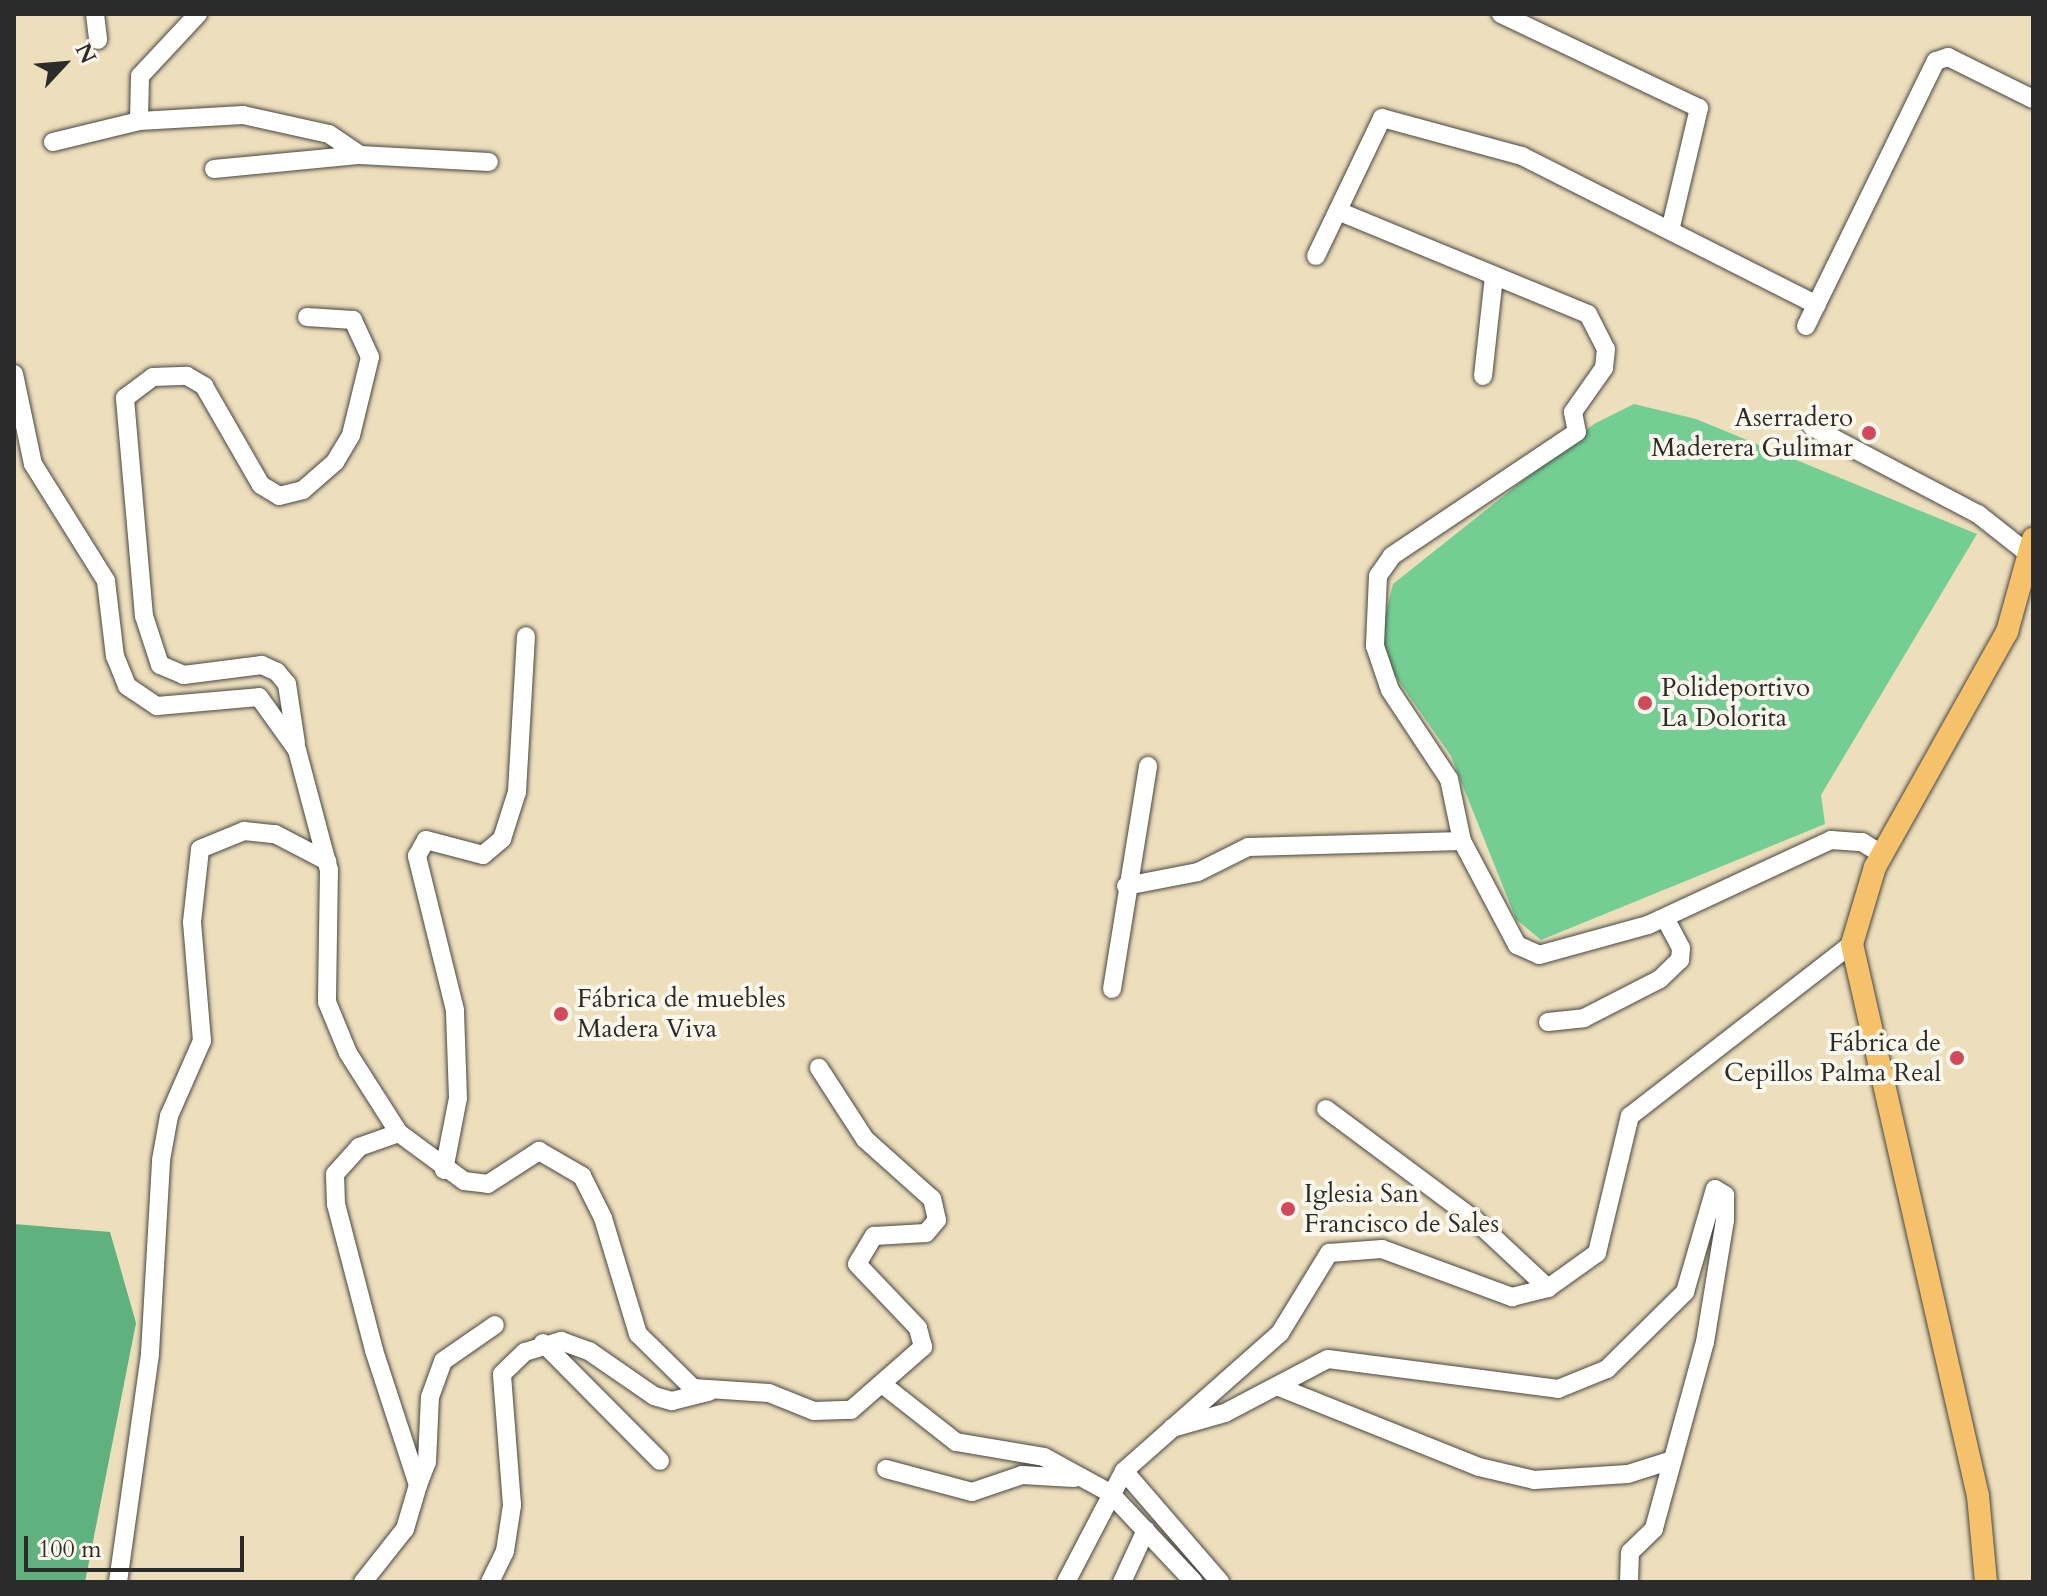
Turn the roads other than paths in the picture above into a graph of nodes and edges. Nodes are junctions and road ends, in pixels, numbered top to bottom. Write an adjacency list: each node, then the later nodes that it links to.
1 (95, 14): 4 (street)
2 (198, 14): 6 (street)
3 (1501, 14): 12 (street)
4 (98, 40)
5 (2033, 99): 15 (street)
6 (139, 121): 7 (street); 8 (street)
7 (53, 142)
8 (360, 155): 9 (street); 10 (street)
9 (489, 162)
10 (214, 169)
11 (1338, 211): 12 (street); 13 (street); 14 (street)
12 (1670, 231): 15 (street)
13 (1316, 256)
14 (1494, 276): 19 (street); 25 (street)
15 (1817, 305): 17 (street)
16 (307, 317): 23 (street)
17 (1806, 326)
18 (14, 374): 23 (street)
19 (1483, 376)
20 (1812, 427): 21 (street)
21 (2031, 547): 26 (main road)
22 (526, 636): 36 (street)
23 (297, 750): 27 (street)
24 (1148, 766): 28 (street)
25 (1462, 841): 28 (street); 29 (street)
26 (1881, 854): 29 (street); 30 (main road)
27 (327, 861): 35 (street); 52 (street)
28 (1126, 886): 31 (street)
29 (1665, 918): 32 (street)
30 (1852, 944): 37 (street); 60 (main road)
31 (1112, 989)
32 (1548, 1022)
33 (819, 1068): 40 (street)
34 (1326, 1109): 37 (street)
35 (399, 1133): 36 (street); 49 (street)
36 (444, 1170): 42 (street)
37 (1548, 1288): 43 (street)
38 (495, 1325): 49 (street)
39 (543, 1343): 42 (street); 44 (street); 54 (street)
40 (882, 1384): 42 (street); 48 (street)
41 (1279, 1387): 43 (street); 45 (street); 45 (street)
42 (715, 1390)
43 (1169, 1429): 47 (street)
44 (660, 1461)
45 (1669, 1461): 59 (street)
46 (886, 1469): 48 (street)
47 (1124, 1471): 50 (street); 58 (street)
48 (1081, 1478): 50 (street)
49 (418, 1485): 53 (street)
50 (1110, 1493): 51 (street); 55 (street)
51 (1146, 1530): 56 (street); 57 (street)
52 (118, 1582)
53 (363, 1582)
54 (490, 1582)
55 (1066, 1582)
56 (1122, 1582)
57 (1194, 1582)
58 (1220, 1582)
59 (1629, 1582)
60 (1986, 1582)

